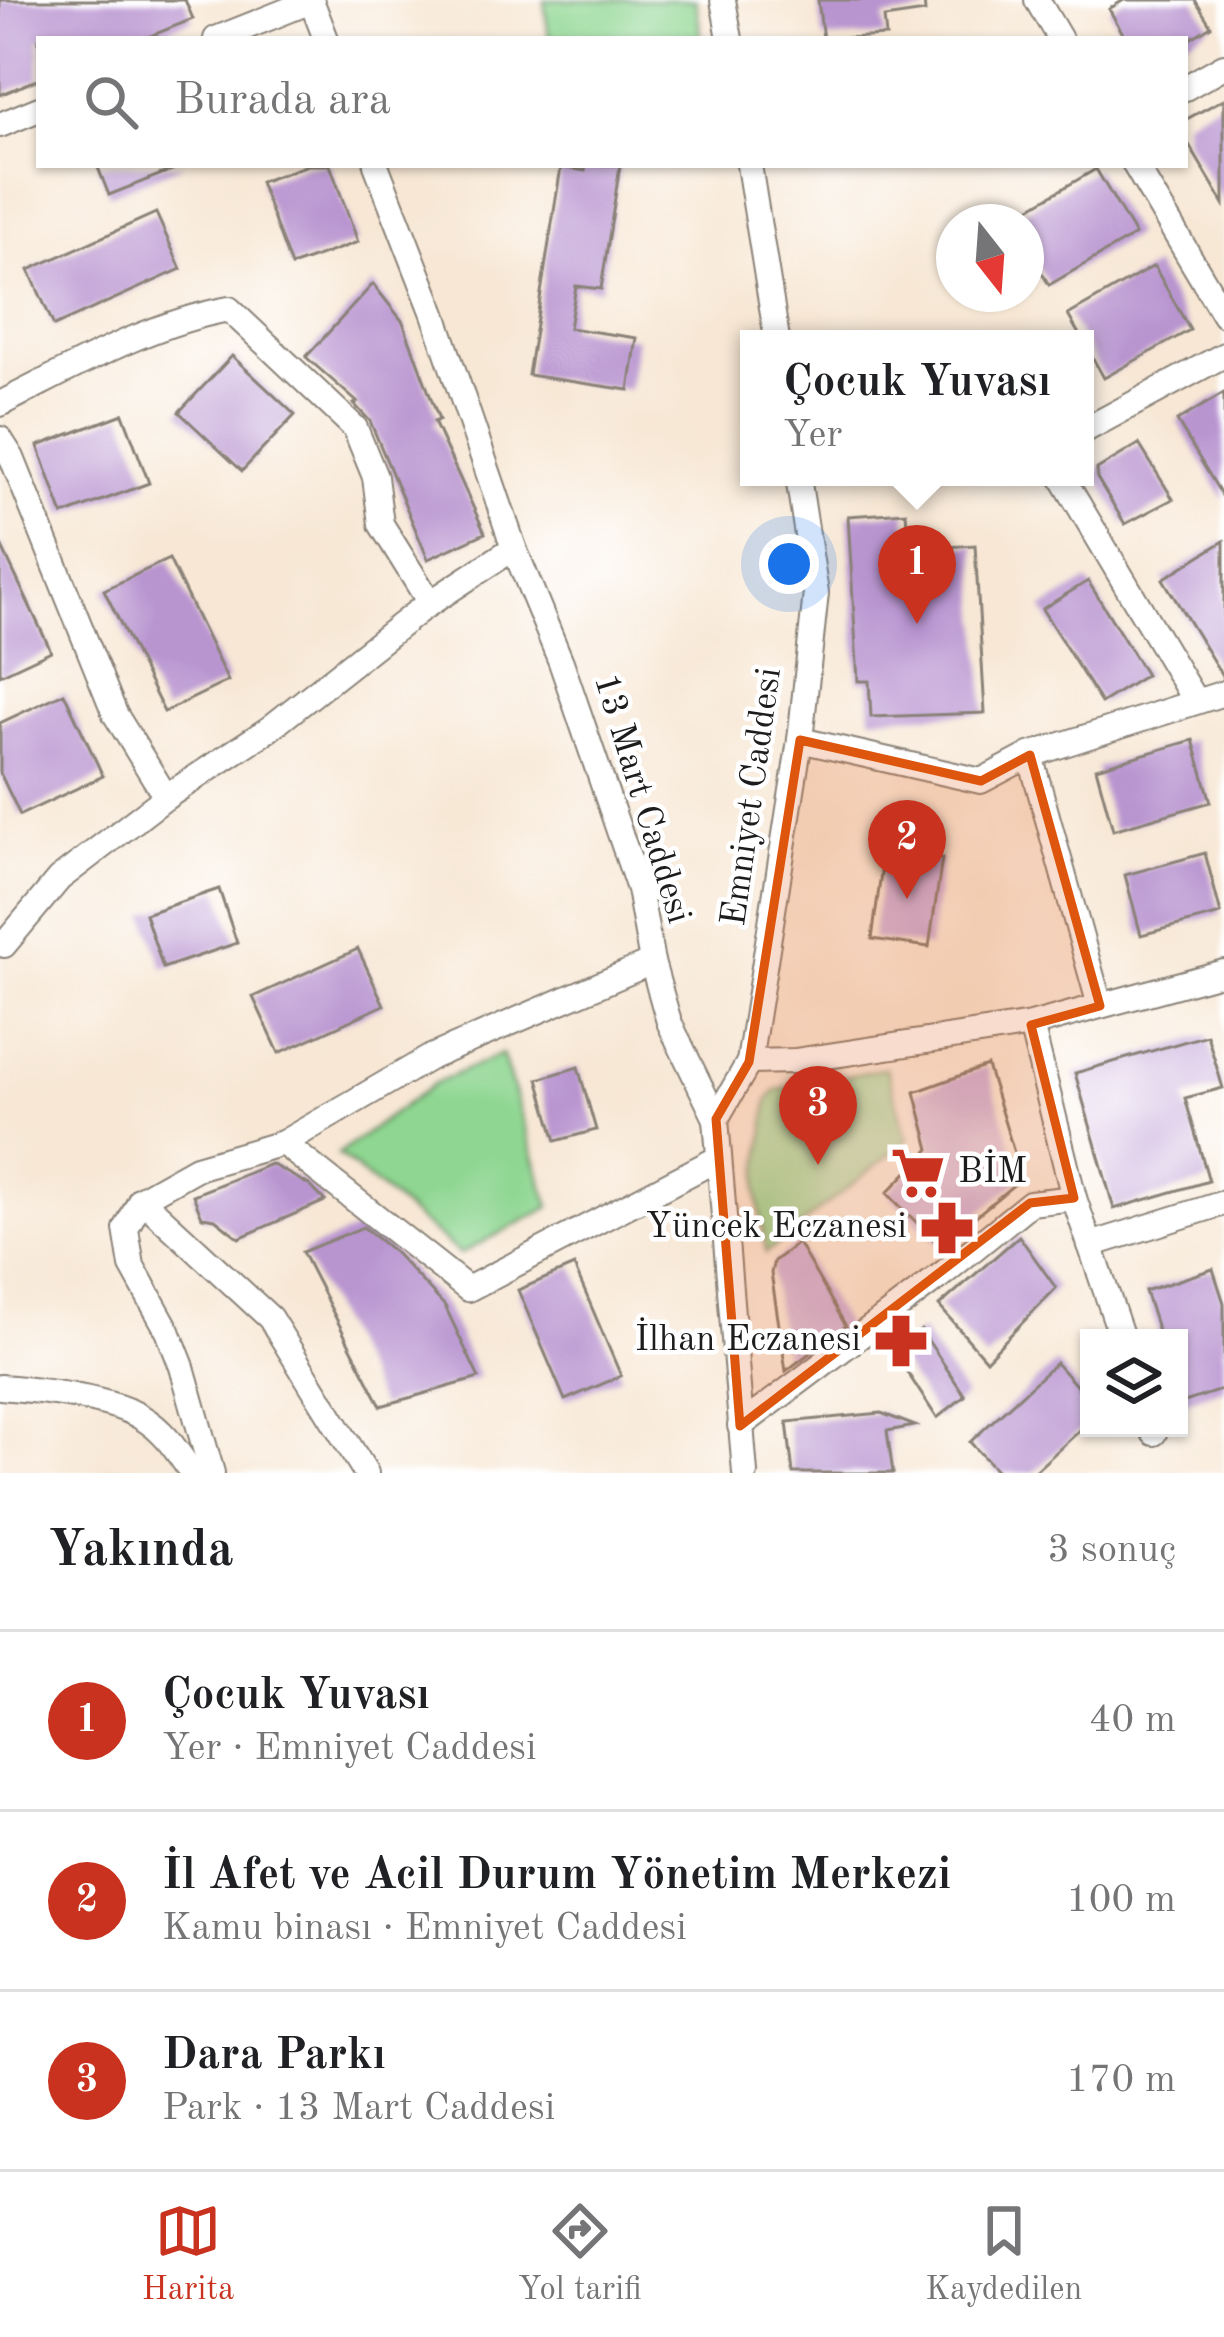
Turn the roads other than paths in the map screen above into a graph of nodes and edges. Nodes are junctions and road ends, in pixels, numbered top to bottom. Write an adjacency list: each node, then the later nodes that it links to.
1 (311, 0): 4 (street); 5 (street)
2 (723, 0): 6 (street)
3 (1037, 0): 7 (street)
4 (223, 36)
5 (325, 36)
6 (729, 36)
7 (1058, 36)
8 (1224, 66): 9 (street)
9 (1188, 86)
10 (36, 111): 11 (street)
11 (0, 125)
12 (377, 168): 23 (street, 13 Mart Caddesi)
13 (749, 168): 16 (street)
14 (1137, 168): 15 (street)
15 (1224, 315)
16 (775, 330)
17 (1224, 355): 19 (street)
18 (0, 404): 24 (street)
19 (1094, 425)
20 (0, 439): 29 (street)
21 (799, 486): 27 (street, Emniyet Caddesi)
22 (1067, 486): 26 (street)
23 (514, 548): 24 (street); 31 (street, 13 Mart Caddesi)
24 (430, 603): 29 (street)
25 (1224, 693): 26 (street)
26 (1194, 699): 28 (street)
27 (800, 740): 28 (street); 35 (street, Emniyet Caddesi)
28 (1030, 754): 33 (street)
29 (166, 797): 30 (street)
30 (4, 944)
31 (652, 962): 36 (street, 13 Mart Caddesi); 37 (street)
32 (1224, 972): 33 (street)
33 (1100, 1006): 34 (street)
34 (1031, 1025): 35 (street); 39 (street)
35 (749, 1061): 36 (street, Emniyet Caddesi)
36 (716, 1119): 38 (street, 13 Mart Caddesi)
37 (284, 1143): 38 (street); 40 (street)
38 (717, 1159): 45 (street, 13 Mart Caddesi)
39 (1074, 1198): 42 (street); 45 (street)
40 (141, 1199): 47 (street); 48 (street)
41 (1224, 1203): 42 (street)
42 (1090, 1245): 43 (street)
43 (1119, 1329)
44 (0, 1387): 46 (street)
45 (740, 1426): 49 (street, 13 Mart Caddesi)
46 (192, 1473)
47 (212, 1473)
48 (366, 1473)
49 (745, 1473)

